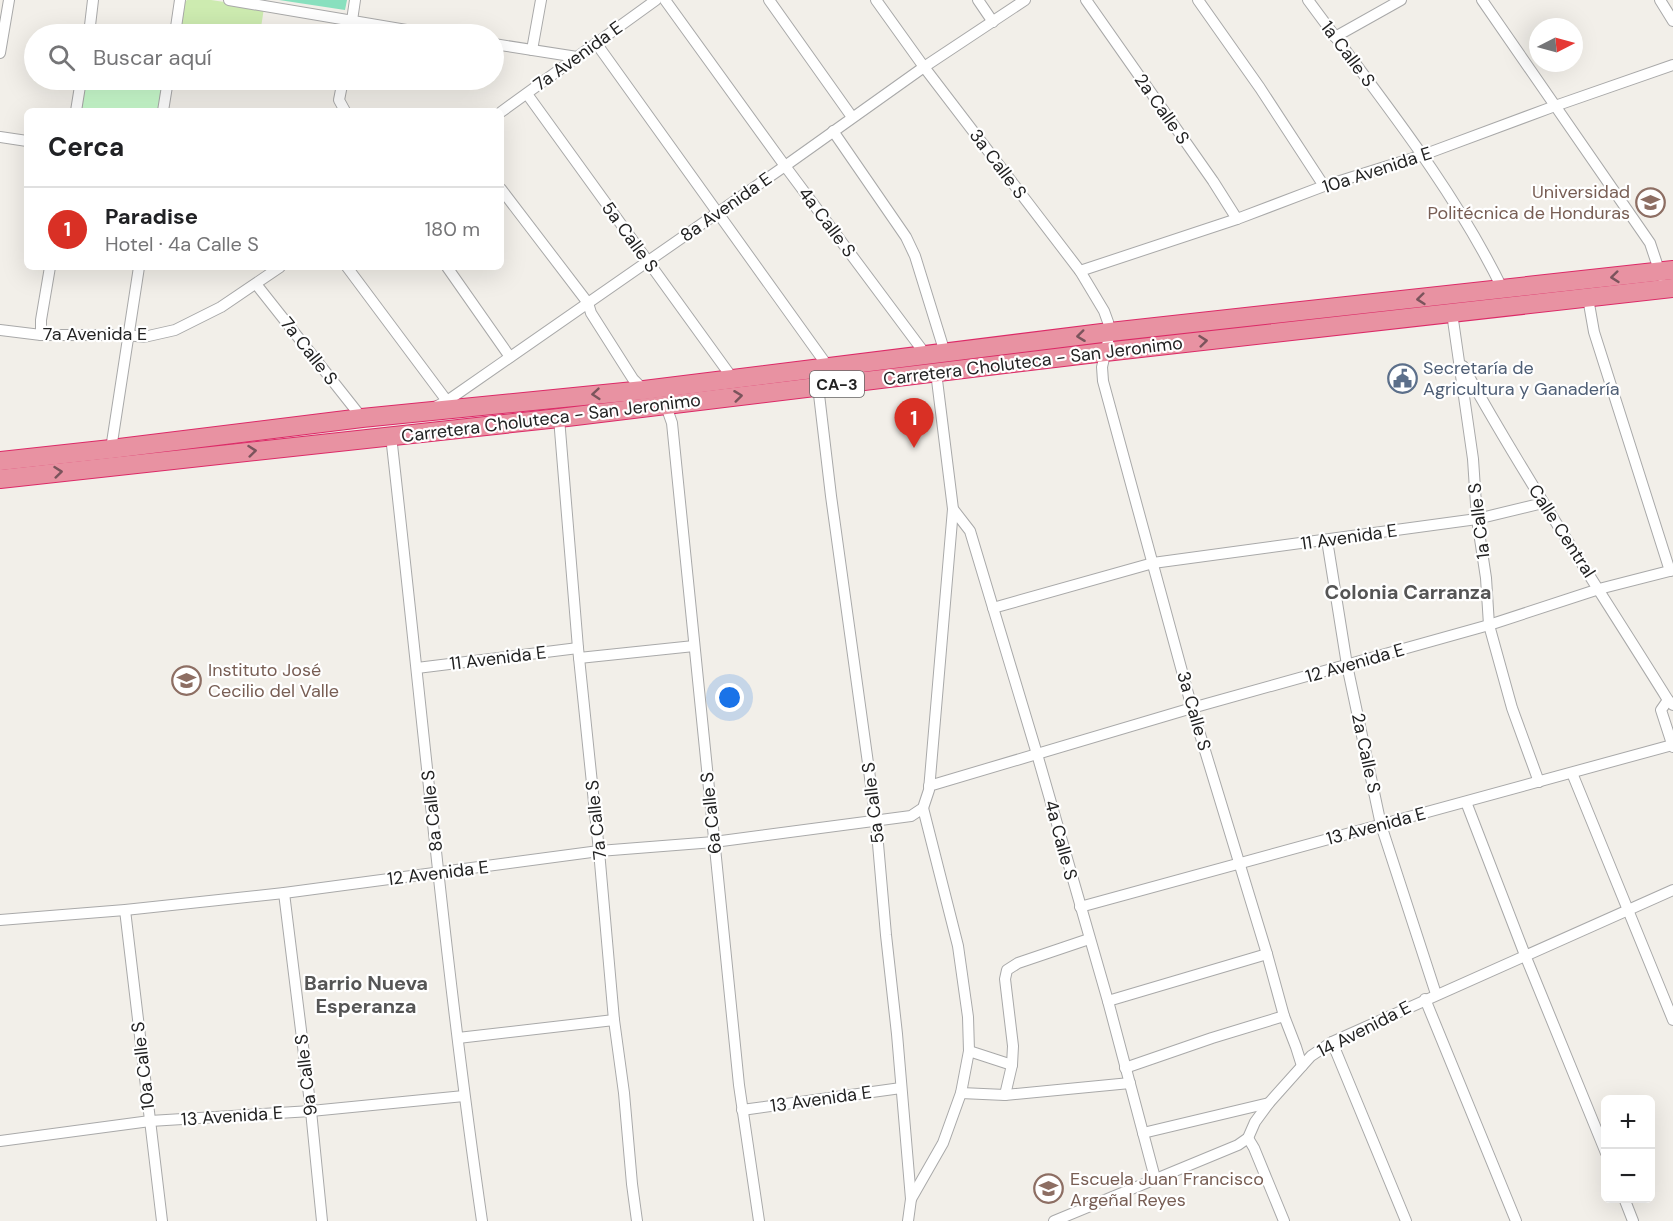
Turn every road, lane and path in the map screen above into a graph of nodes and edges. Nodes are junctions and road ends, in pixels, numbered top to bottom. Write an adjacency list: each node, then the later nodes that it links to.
1 (9, 0): 30 (street)
2 (93, 0): 22 (street)
3 (180, 0): 23 (street)
4 (229, 0): 19 (street)
5 (355, 0): 19 (street)
6 (541, 0): 29 (street)
7 (656, 0): 27 (street, 7a Avenida E)
8 (665, 0): 48 (street, 4a Calle S)
9 (769, 0): 43 (street)
10 (876, 0): 33 (street, 3a Calle S)
11 (978, 0): 21 (street)
12 (1025, 0): 21 (street, 8a Avenida E)
13 (1086, 0): 52 (street, 2a Calle S)
14 (1198, 0): 49 (street)
15 (1308, 0): 26 (street, 1a Calle S)
16 (1401, 0): 26 (street)
17 (1482, 0): 38 (street)
18 (1660, 0): 20 (street)
19 (352, 21): 24 (street); 25 (street)
20 (1673, 21)
21 (993, 22): 33 (street, 8a Avenida E)
22 (90, 24)
23 (176, 24)
24 (352, 24)
25 (370, 24)
26 (1335, 37): 47 (street, 1a Calle S)
27 (596, 43): 31 (street, 7a Avenida E); 51 (street)
28 (504, 46): 29 (street)
29 (532, 50): 31 (street)
30 (0, 53)
31 (577, 57): 37 (street, 7a Avenida E)
32 (1673, 65): 38 (street, 10a Avenida E)
33 (924, 67): 43 (street, 8a Avenida E); 59 (street, 3a Calle S)
34 (79, 90): 39 (street)
35 (166, 90): 40 (street)
36 (341, 90): 41 (street)
37 (527, 94): 42 (street, 7a Avenida E); 53 (street, 5a Calle S)
38 (1555, 106): 47 (street, 10a Avenida E); 60 (street)
39 (76, 108)
40 (163, 108)
41 (343, 108)
42 (504, 110)
43 (852, 117): 44 (street, 8a Avenida E)
44 (833, 131): 48 (street, 8a Avenida E); 71 (street)
45 (0, 137): 46 (street)
46 (24, 141)
47 (1423, 155): 49 (street, 10a Avenida E); 62 (street, 1a Calle S)
48 (785, 166): 51 (street, 8a Avenida E); 72 (street, 4a Calle S)
49 (1324, 186): 52 (street, 10a Avenida E)
50 (504, 193): 64 (street, 6a Calle S)
51 (718, 213): 53 (street, 8a Avenida E); 75 (street)
52 (1237, 219): 59 (street, 10a Avenida E)
53 (648, 261): 64 (street, 8a Avenida E); 77 (street, 5a Calle S)
54 (49, 270): 68 (street)
55 (139, 270): 69 (street)
56 (276, 270): 61 (street, 7a Avenida E)
57 (349, 270): 80 (street)
58 (449, 270): 73 (street)
59 (1080, 271): 67 (street, 3a Calle S)
60 (1667, 280): 62 (highway, Carretera Choluteca - San Jeronimo / CA-3, one-way to 62); 63 (highway, Carretera Choluteca - San Jeronimo / CA-3)
61 (256, 284): 69 (street, 7a Avenida E); 83 (street, 7a Calle S)
62 (1503, 290): 67 (highway, Carretera Choluteca - San Jeronimo / CA-3, one-way to 67)
63 (1588, 298): 65 (highway, Carretera Choluteca - San Jeronimo / CA-3); 94 (street)
64 (588, 303): 73 (street, 8a Avenida E); 79 (street, 6a Calle S)
65 (1452, 314): 70 (highway, Carretera Choluteca - San Jeronimo / CA-3, one-way to 65); 74 (street, 1a Calle S)
66 (0, 330): 68 (street, 7a Avenida E)
67 (1110, 332): 70 (street, 3a Calle S); 71 (highway, Carretera Choluteca - San Jeronimo / CA-3, one-way to 71)
68 (41, 335): 69 (street, 7a Avenida E)
69 (128, 335): 86 (street)
70 (1105, 351): 76 (highway, Carretera Choluteca - San Jeronimo / CA-3); 93 (street, 3a Calle S)
71 (945, 353): 72 (highway, Carretera Choluteca - San Jeronimo / CA-3)
72 (926, 355): 75 (highway, Carretera Choluteca - San Jeronimo / CA-3)
73 (510, 357): 80 (street, 8a Avenida E)
74 (1460, 360): 89 (street, Calle Central); 91 (street, 1a Calle S)
75 (829, 368): 77 (highway, Carretera Choluteca - San Jeronimo / CA-3)
76 (936, 372): 78 (highway, Carretera Choluteca - San Jeronimo / CA-3); 90 (street, 4a Calle S)
77 (733, 379): 79 (highway, Carretera Choluteca - San Jeronimo / CA-3)
78 (818, 386): 81 (highway, Carretera Choluteca - San Jeronimo / CA-3, one-way to 78); 111 (street, 5a Calle S)
79 (644, 390): 81 (street, 6a Calle S); 82 (highway, Carretera Choluteca - San Jeronimo / CA-3, one-way to 82)
80 (447, 400): 82 (street, 8a Avenida E)
81 (659, 406): 84 (highway, Carretera Choluteca - San Jeronimo / CA-3); 98 (street, 6a Calle S)
82 (426, 412): 83 (highway, Carretera Choluteca - San Jeronimo / CA-3)
83 (362, 418): 86 (highway, Carretera Choluteca - San Jeronimo / CA-3)
84 (559, 418): 85 (highway, Carretera Choluteca - San Jeronimo / CA-3); 99 (street, 7a Calle S)
85 (391, 436): 88 (highway, Carretera Choluteca - San Jeronimo / CA-3, one-way to 85); 101 (street, 8a Calle S)
86 (111, 449): 87 (highway, Carretera Choluteca - San Jeronimo / CA-3)
87 (0, 461)
88 (0, 479)
89 (1543, 503): 91 (street, 11 Avenida E); 95 (street, Calle Central)
90 (953, 509): 96 (street, 4a Calle S); 108 (street, 4a Calle S)
91 (1477, 519): 92 (street, 11 Avenida E); 97 (street, 1a Calle S)
92 (1327, 540): 93 (street, 11 Avenida E); 100 (street, 2a Calle S)
93 (1153, 563): 96 (street, 11 Avenida E); 103 (street, 3a Calle S)
94 (1671, 570): 95 (street, 12 Avenida E)
95 (1599, 589): 97 (street, 12 Avenida E); 102 (street, Calle Central)
96 (993, 608): 105 (street, 4a Calle S)
97 (1489, 625): 100 (street, 12 Avenida E); 107 (street, 1a Calle S)
98 (694, 646): 99 (street, 11 Avenida E); 113 (street, 6a Calle S)
99 (579, 653): 101 (street, 11 Avenida E); 114 (street, 7a Calle S)
100 (1347, 665): 103 (street, 12 Avenida E); 112 (street, 2a Calle S)
101 (417, 668): 116 (street, 8a Calle S)
102 (1670, 703): 104 (street, Calle Central)
103 (1192, 708): 105 (street, 12 Avenida E); 115 (street, 3a Calle S)
104 (1673, 746): 106 (street, 13 Avenida E)
105 (1038, 754): 108 (street, 12 Avenida E); 119 (street, 4a Calle S)
106 (1572, 773): 107 (street, 13 Avenida E); 121 (street)
107 (1539, 782): 109 (street, 13 Avenida E)
108 (929, 786): 110 (street, 4a Calle S)
109 (1466, 802): 112 (street, 13 Avenida E); 125 (street)
110 (924, 808): 111 (street, 12 Avenida E); 133 (street)
111 (876, 821): 113 (street, 12 Avenida E); 138 (street, 5a Calle S)
112 (1381, 825): 115 (street, 13 Avenida E); 126 (street, 2a Calle S)
113 (714, 842): 114 (street, 12 Avenida E); 143 (street, 6a Calle S)
114 (599, 851): 116 (street, 12 Avenida E); 129 (street, 7a Calle S)
115 (1239, 864): 119 (street, 13 Avenida E); 124 (street, 3a Calle S)
116 (438, 873): 118 (street, 12 Avenida E); 131 (street, 8a Calle S)
117 (1673, 890): 121 (street, 14 Avenida E)
118 (284, 893): 120 (street, 12 Avenida E); 144 (street, 9a Calle S)
119 (1080, 907): 123 (street, 4a Calle S)
120 (125, 910): 122 (street, 12 Avenida E); 145 (street, 10a Calle S)
121 (1629, 910): 125 (street, 14 Avenida E); 130 (street)
122 (0, 920)
123 (1089, 939): 127 (street, 4a Calle S); 134 (street)
124 (1267, 954): 127 (street); 128 (street, 3a Calle S)
125 (1525, 955): 126 (street, 14 Avenida E); 149 (street)
126 (1431, 997): 132 (street, 14 Avenida E); 162 (street, 2a Calle S)
127 (1108, 1001): 136 (street, 4a Calle S)
128 (1284, 1016): 135 (street, 3a Calle S); 136 (street)
129 (614, 1020): 131 (street); 156 (street, 7a Calle S)
130 (1673, 1020)
131 (458, 1038): 141 (street, 8a Calle S)
132 (1332, 1042): 135 (street, 14 Avenida E); 161 (street)
133 (969, 1052): 134 (street); 139 (street)
134 (1012, 1065): 140 (street)
135 (1302, 1066): 142 (street, 14 Avenida E)
136 (1125, 1068): 137 (street, 4a Calle S)
137 (1130, 1083): 140 (street); 146 (street, 4a Calle S)
138 (901, 1088): 143 (street, 13 Avenida E); 151 (street, 5a Calle S)
139 (961, 1093): 140 (street); 151 (street)
140 (1005, 1095)
141 (464, 1096): 144 (street, 13 Avenida E); 155 (street, 8a Calle S)
142 (1269, 1103): 146 (street); 147 (street, 14 Avenida E)
143 (742, 1110): 157 (street, 6a Calle S)
144 (311, 1111): 145 (street, 13 Avenida E); 154 (street, 9a Calle S)
145 (150, 1121): 148 (street, 13 Avenida E); 153 (street, 10a Calle S)
146 (1143, 1133): 150 (street, 4a Calle S)
147 (1248, 1138): 150 (street); 160 (street)
148 (0, 1141)
149 (1603, 1149)
150 (1155, 1178): 159 (street)
151 (911, 1199): 158 (street, 5a Calle S)
152 (1626, 1203): 163 (street)
153 (162, 1221)
154 (322, 1221)
155 (482, 1221)
156 (637, 1221)
157 (759, 1221)
158 (908, 1221)
159 (1054, 1221)
160 (1284, 1221)
161 (1406, 1221)
162 (1515, 1221)
163 (1634, 1221)

